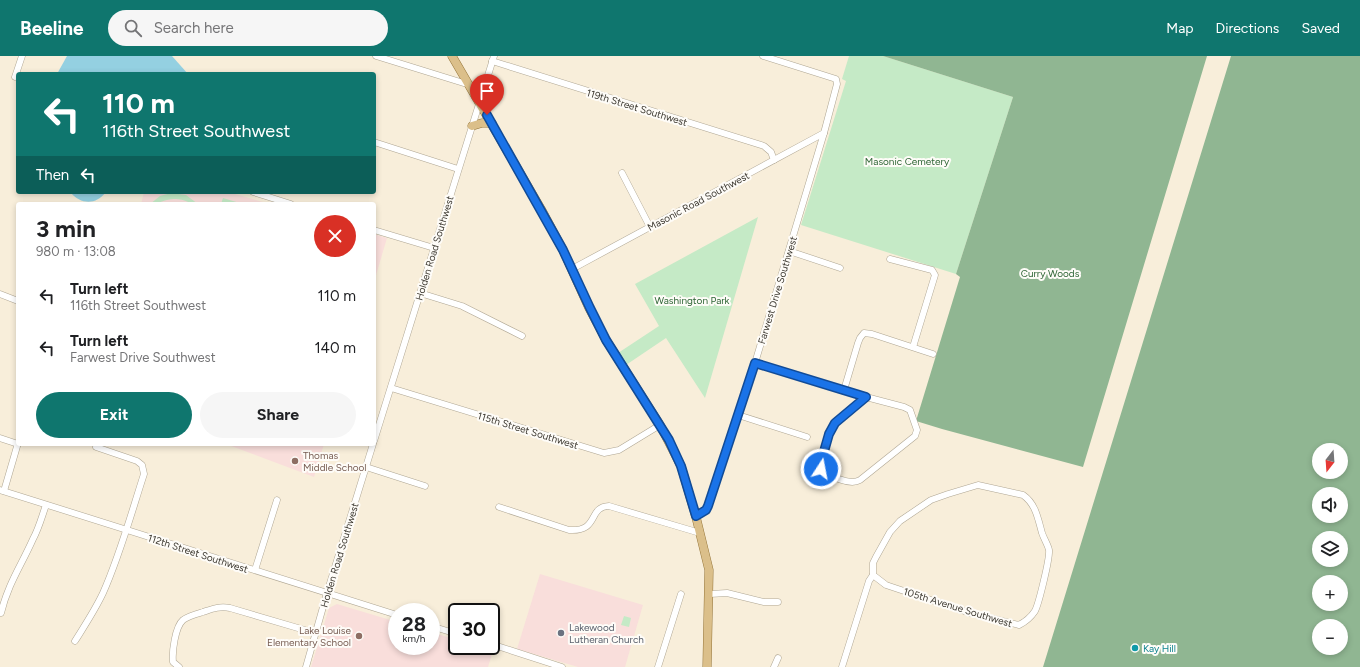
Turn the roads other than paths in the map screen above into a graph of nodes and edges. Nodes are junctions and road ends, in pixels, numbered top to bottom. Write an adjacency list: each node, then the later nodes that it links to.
1 (22, 56): 6 (street)
2 (376, 56): 9 (street)
3 (452, 56): 9 (main road)
4 (763, 56): 13 (street, Farwest Drive Southwest)
5 (493, 59): 10 (street, Holden Road Southwest); 15 (street, 119th Street Southwest)
6 (17, 72)
7 (16, 74): 8 (street)
8 (15, 77)
9 (470, 85): 10 (main road)
10 (480, 102): 11 (main road); 12 (street, Holden Road Southwest)
11 (492, 123): 12 (main road); 26 (main road)
12 (472, 126): 16 (street, Holden Road Southwest)
13 (824, 133): 15 (street, Masonic Road Southwest); 23 (street, Farwest Drive Southwest)
14 (376, 143): 16 (street)
15 (774, 160): 20 (street, Masonic Road Southwest)
16 (458, 169): 22 (street, Holden Road Southwest)
17 (622, 173): 20 (street)
18 (258, 194): 19 (street)
19 (284, 202)
20 (650, 227): 26 (street, Masonic Road Southwest)
21 (376, 231): 22 (street)
22 (434, 248): 27 (street, Holden Road Southwest)
23 (789, 251): 25 (street); 33 (street, Farwest Drive Southwest)
24 (890, 260): 31 (street)
25 (840, 268)
26 (572, 269): 38 (main road)
27 (420, 293): 30 (street); 34 (street, Holden Road Southwest)
28 (0, 294): 29 (street)
29 (16, 300)
30 (522, 336)
31 (913, 347): 32 (street); 35 (street)
32 (933, 354)
33 (755, 363): 35 (street); 37 (street, Farwest Drive Southwest)
34 (390, 388): 38 (street, 115th Street Southwest); 39 (street, Holden Road Southwest)
35 (844, 390): 36 (street)
36 (866, 397): 36 (street)
37 (738, 415): 40 (street); 52 (street, Farwest Drive Southwest)
38 (660, 424): 52 (main road)
39 (376, 434)
40 (807, 437)
41 (0, 438): 42 (street)
42 (16, 442)
43 (17, 446): 48 (street)
44 (372, 446): 46 (street, Holden Road Southwest)
45 (96, 448): 53 (street)
46 (366, 467): 47 (street); 57 (street, Holden Road Southwest)
47 (425, 486)
48 (2, 491): 50 (street, 112th Street Southwest)
49 (277, 500): 55 (street)
50 (46, 505): 53 (street, 112th Street Southwest); 62 (street)
51 (499, 507): 54 (street)
52 (696, 516): 54 (main road)
53 (126, 530): 55 (street, 112th Street Southwest); 64 (street)
54 (700, 533): 59 (main road)
55 (255, 570): 57 (street, 112th Street Southwest)
56 (873, 575): 56 (street, 105th Avenue Southwest); 73 (street, 105th Avenue Southwest)
57 (327, 593): 61 (street, 112th Street Southwest); 63 (street, Holden Road Southwest)
58 (681, 594): 70 (street)
59 (710, 594): 60 (street); 71 (main road)
60 (778, 602)
61 (388, 612)
62 (1, 613)
63 (315, 633): 67 (street); 68 (street, Holden Road Southwest)
64 (75, 641)
65 (500, 647): 69 (street)
66 (778, 658): 72 (street)
67 (179, 667)
68 (306, 667)
69 (562, 667)
70 (658, 667)
71 (707, 667)
72 (774, 667)
73 (842, 667)

